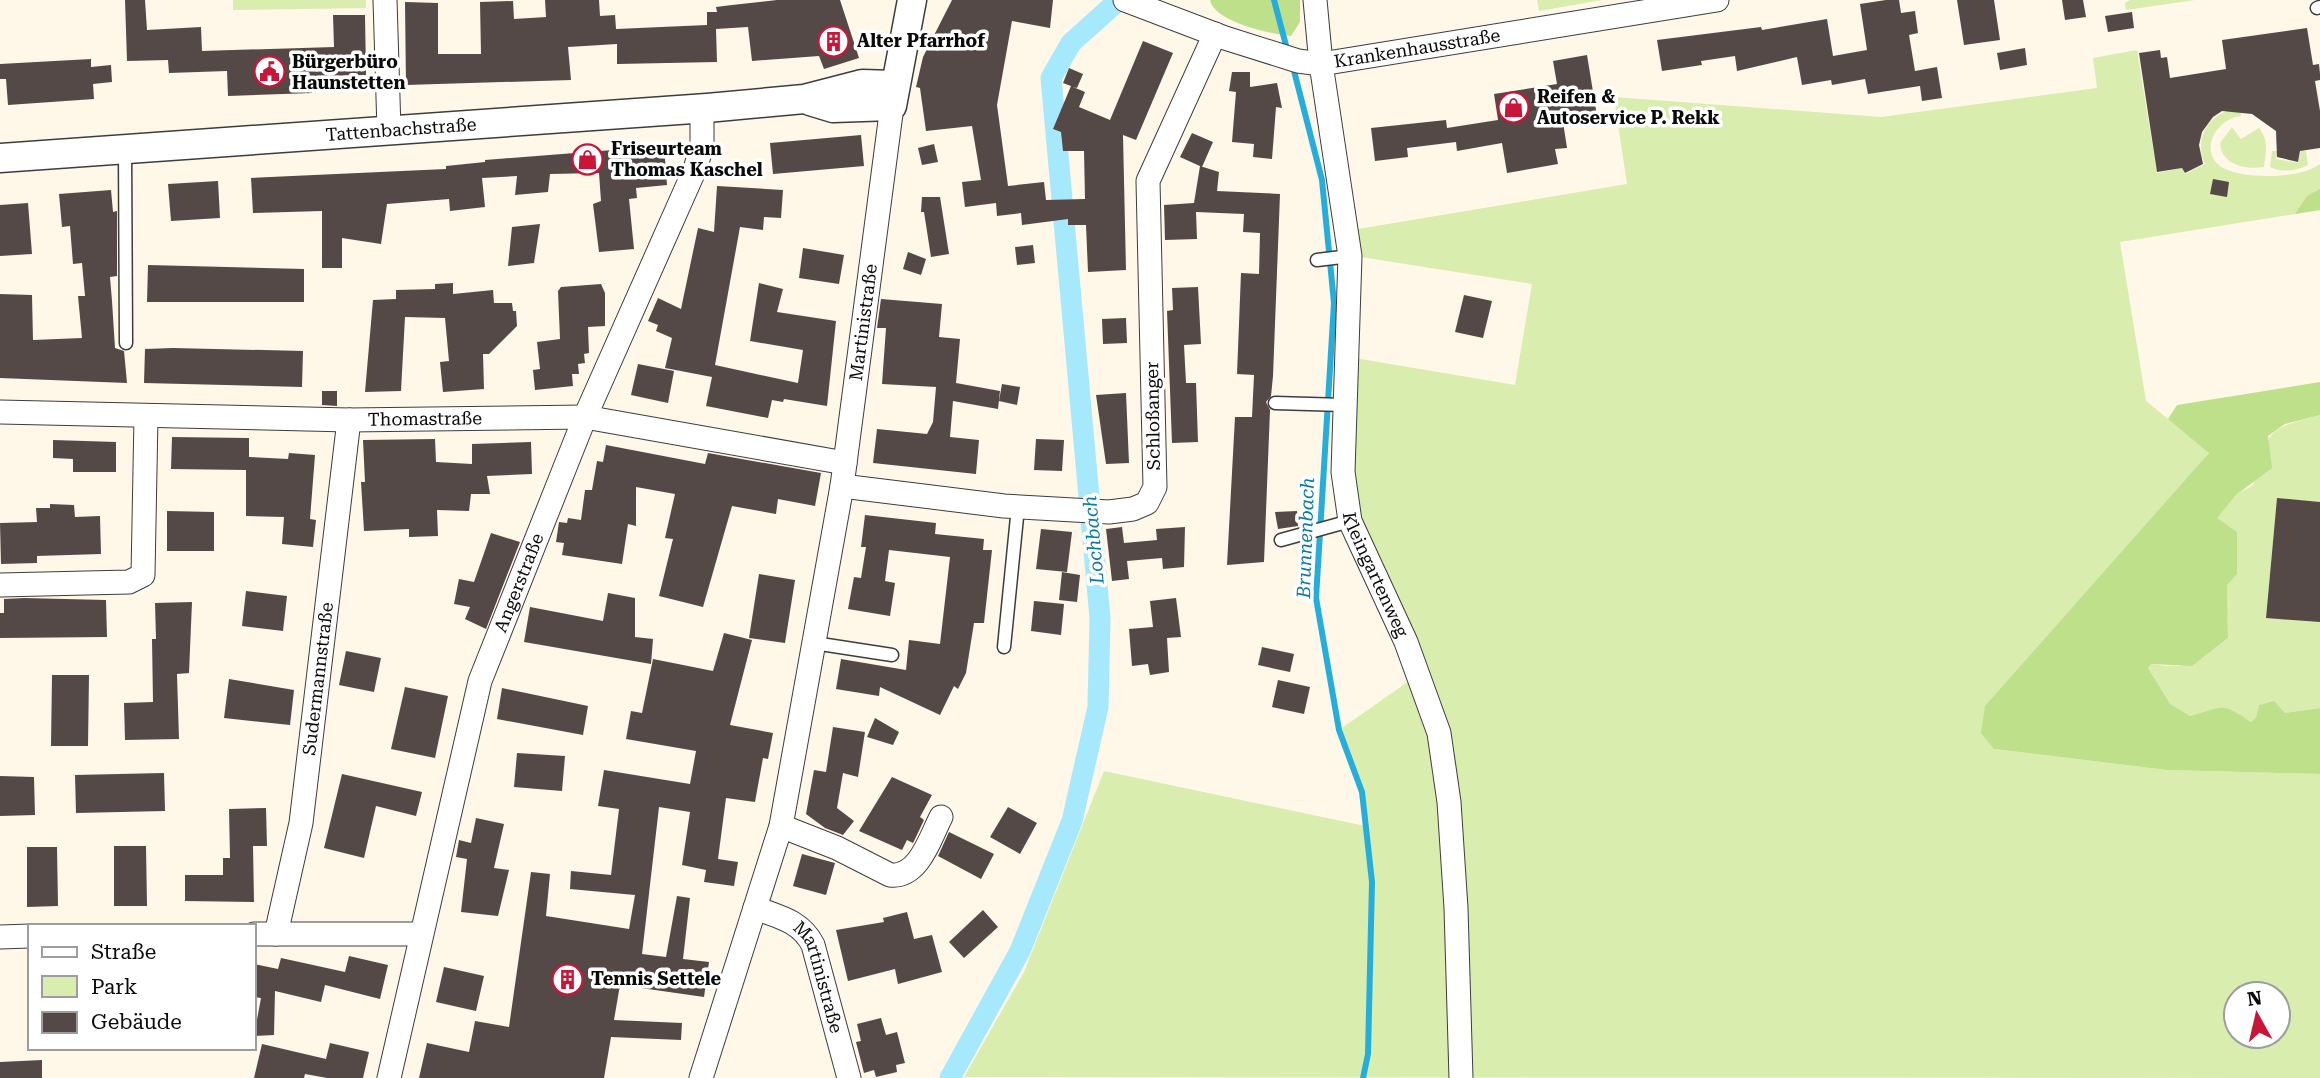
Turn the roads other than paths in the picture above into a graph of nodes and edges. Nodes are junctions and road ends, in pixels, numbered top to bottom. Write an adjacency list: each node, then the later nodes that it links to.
1 (385, 0): 11 (street)
2 (912, 0): 9 (street, Martinistraße)
3 (1315, 0): 8 (street, Kleingartenweg)
4 (1710, 1): 8 (street, Krankenhausstraße)
5 (1133, 3): 6 (street, Krankenhausstraße)
6 (1176, 7): 7 (street, Krankenhausstraße)
7 (1220, 36): 8 (street, Krankenhausstraße); 24 (street, Schloßanger)
8 (1310, 63): 14 (street, Kleingartenweg)
9 (893, 95): 10 (street, Tattenbachstraße); 23 (street, Martinistraße)
10 (702, 108): 11 (street, Tattenbachstraße); 21 (street, Angerstraße)
11 (389, 130): 12 (street, Tattenbachstraße)
12 (125, 149): 13 (street, Tattenbachstraße); 16 (lane)
13 (0, 158)
14 (1346, 257): 15 (lane); 18 (street, Kleingartenweg)
15 (1317, 260)
16 (126, 343)
17 (1275, 403): 18 (lane)
18 (1341, 405): 25 (street, Kleingartenweg)
19 (0, 412): 20 (street, Thomastraße)
20 (146, 417): 22 (street, Thomastraße); 27 (street)
21 (585, 417): 22 (street, Thomastraße); 23 (street, Thomastraße); 35 (street, Angerstraße)
22 (349, 420): 34 (street, Sudermannstraße)
23 (843, 474): 24 (street, Schloßanger); 28 (street, Martinistraße)
24 (1018, 507): 29 (lane)
25 (1340, 523): 26 (lane); 41 (street, Kleingartenweg)
26 (1280, 540)
27 (0, 585)
28 (814, 643): 30 (lane); 32 (street, Martinistraße)
29 (1004, 648)
30 (892, 655)
31 (941, 817): 32 (street)
32 (781, 826): 33 (street, Martinistraße)
33 (755, 908): 39 (street, Martinistraße); 40 (street, Martinistraße)
34 (265, 934): 35 (street)
35 (421, 934): 38 (street, Angerstraße)
36 (28, 936): 37 (street)
37 (0, 937)
38 (389, 1078)
39 (701, 1078)
40 (849, 1078)
41 (1461, 1078)

